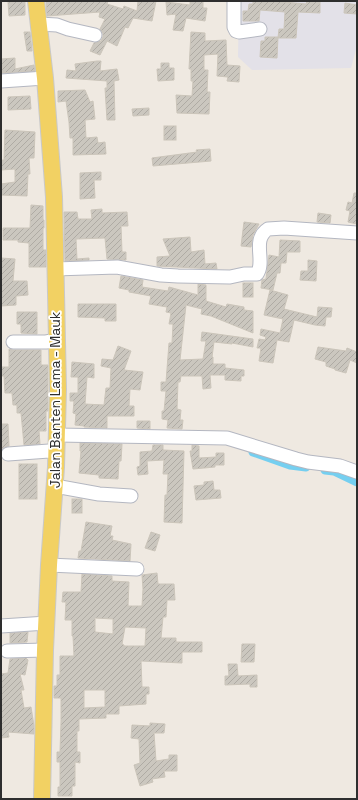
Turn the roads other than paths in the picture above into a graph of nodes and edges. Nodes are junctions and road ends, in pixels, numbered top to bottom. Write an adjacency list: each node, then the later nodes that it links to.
1 (36, 1): 3 (main road, Jalan Banten Lama - Mauk)
2 (234, 1): 4 (street)
3 (39, 24): 5 (street); 6 (main road, Jalan Banten Lama - Mauk)
4 (260, 29)
5 (95, 35)
6 (45, 78): 7 (street); 9 (main road, Jalan Banten Lama - Mauk)
7 (1, 81)
8 (357, 233): 9 (street)
9 (55, 269): 10 (main road, Jalan Banten Lama - Mauk)
10 (57, 340): 11 (street); 12 (main road, Jalan Banten Lama - Mauk)
11 (13, 342)
12 (57, 435): 13 (main road, Jalan Banten Lama - Mauk); 15 (street)
13 (56, 452): 14 (street); 16 (main road, Jalan Banten Lama - Mauk)
14 (8, 454)
15 (357, 472)
16 (55, 486): 17 (street); 18 (main road, Jalan Banten Lama - Mauk)
17 (131, 496)
18 (49, 565): 19 (street); 20 (main road, Jalan Banten Lama - Mauk)
19 (137, 569)
20 (47, 623): 21 (street); 22 (main road, Jalan Banten Lama - Mauk)
21 (1, 626)
22 (45, 650): 23 (street); 24 (main road, Jalan Banten Lama - Mauk)
23 (7, 652)
24 (42, 799)

